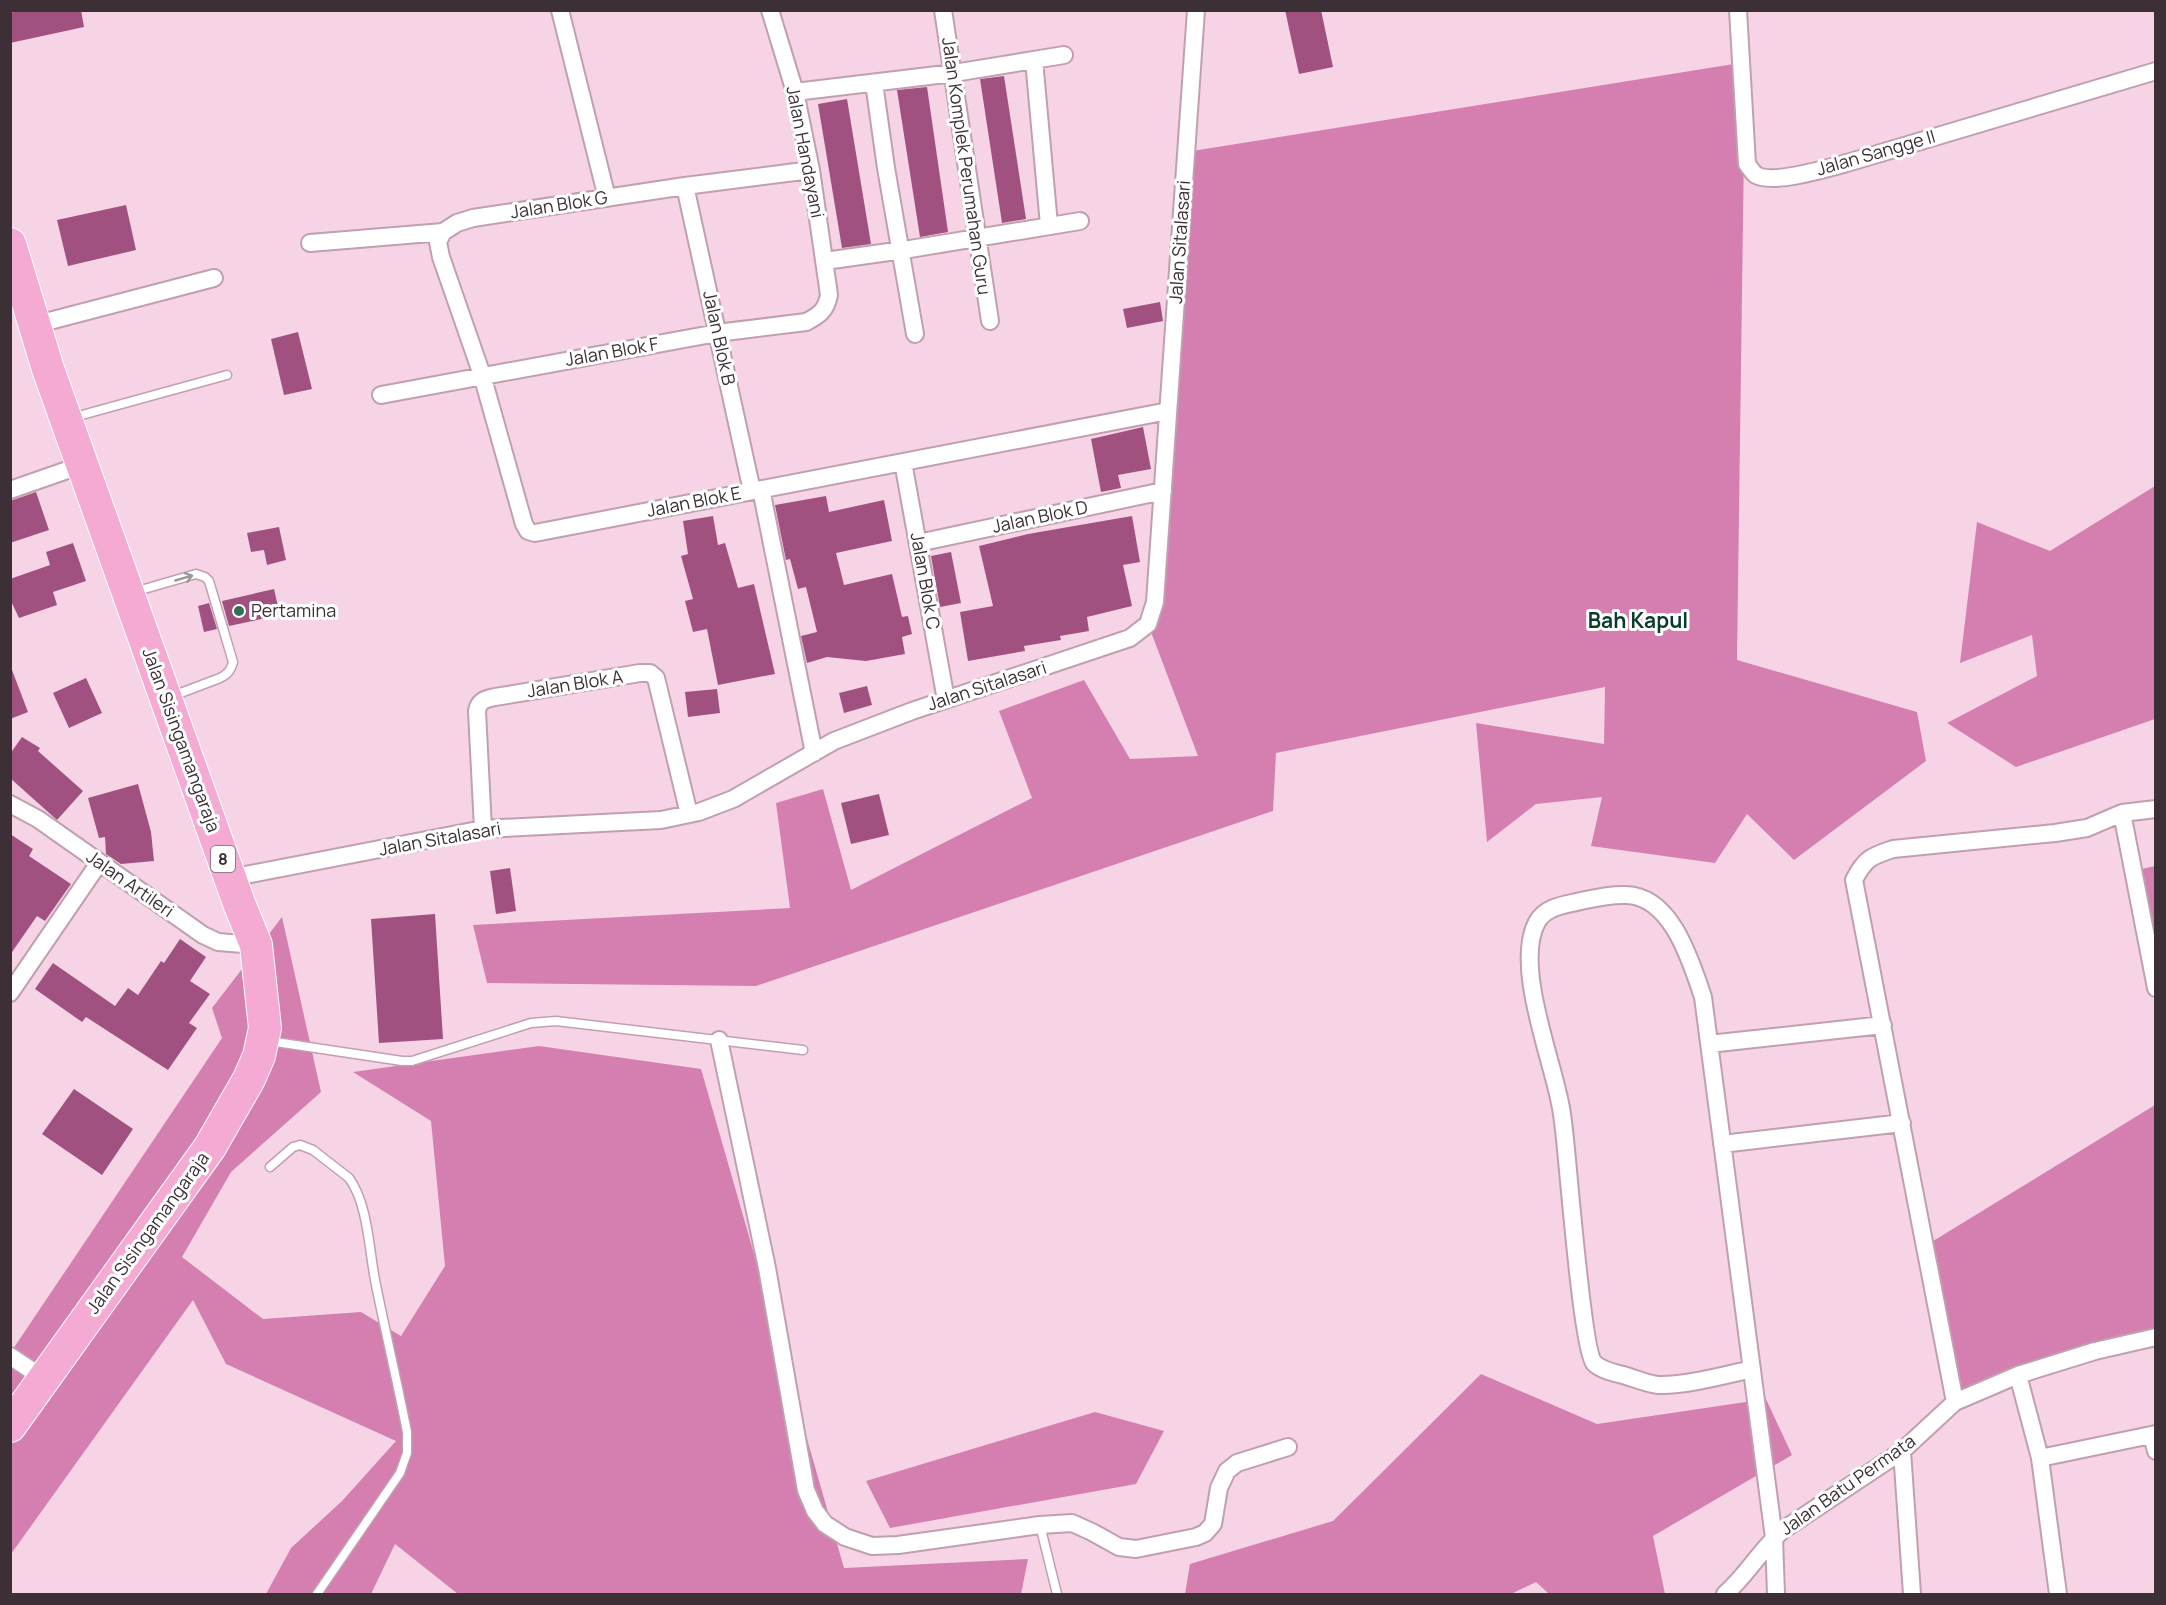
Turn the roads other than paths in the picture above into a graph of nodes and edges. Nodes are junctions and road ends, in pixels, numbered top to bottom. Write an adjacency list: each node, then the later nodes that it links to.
1 (560, 10): 14 (street)
2 (770, 10): 11 (street, Jalan Handayani)
3 (943, 10): 9 (street, Jalan Komplek Perumahan Guru)
4 (1196, 10): 32 (street, Jalan Sitalasari)
5 (1738, 10): 8 (street, Jalan Sangge II)
6 (1064, 55): 7 (street)
7 (1034, 60): 9 (street); 16 (street)
8 (2156, 71)
9 (954, 73): 10 (street); 18 (street, Jalan Komplek Perumahan Guru)
10 (874, 83): 11 (street); 21 (street)
11 (795, 92): 12 (street, Jalan Handayani)
12 (811, 170): 13 (street, Jalan Blok G); 22 (street, Jalan Handayani)
13 (685, 186): 14 (street, Jalan Blok G); 27 (street, Jalan Blok B)
14 (607, 198): 17 (street, Jalan Blok G)
15 (1080, 221): 16 (street)
16 (1049, 225): 18 (street)
17 (443, 232): 19 (street, Jalan Blok G); 30 (street, Jalan Blok E)
18 (976, 237): 21 (street); 25 (street, Jalan Komplek Perumahan Guru)
19 (310, 243)
20 (10, 244): 26 (highway, Jalan Sisingamangaraja / 8)
21 (900, 250): 22 (street); 28 (street)
22 (825, 261): 24 (street, Jalan Handayani)
23 (214, 278): 26 (street)
24 (829, 295): 27 (street, Jalan Blok F)
25 (990, 321)
26 (34, 325): 33 (highway, Jalan Sisingamangaraja / 8)
27 (717, 333): 30 (street, Jalan Blok F); 37 (street, Jalan Blok B)
28 (915, 334)
29 (227, 375): 33 (lane)
30 (482, 375): 31 (street, Jalan Blok F); 37 (street, Jalan Blok E)
31 (381, 395)
32 (1168, 411): 34 (street, Jalan Blok E); 38 (street, Jalan Sitalasari)
33 (66, 420): 35 (highway, Jalan Sisingamangaraja / 8)
34 (903, 462): 37 (street, Jalan Blok E); 39 (street, Jalan Blok C)
35 (82, 465): 36 (street); 40 (highway, Jalan Sisingamangaraja / 8)
36 (10, 490)
37 (756, 490): 43 (street, Jalan Blok B)
38 (1162, 491): 39 (street, Jalan Blok D); 42 (street, Jalan Sitalasari)
39 (918, 543): 42 (street, Jalan Blok C)
40 (128, 594): 41 (highway, Jalan Sisingamangaraja / 8); 41 (lane, one-way to 41)
41 (166, 698): 50 (highway, Jalan Sisingamangaraja / 8)
42 (946, 700): 43 (street, Jalan Sitalasari)
43 (814, 753): 47 (street, Jalan Sitalasari)
44 (10, 804): 49 (street, Jalan Artileri)
45 (2156, 809): 46 (street)
46 (2122, 813): 52 (street); 54 (street)
47 (689, 814): 48 (street, Jalan Sitalasari); 48 (street, Jalan Blok A)
48 (483, 829): 50 (street, Jalan Sitalasari)
49 (99, 862): 51 (street, Jalan Artileri); 53 (street)
50 (230, 878): 51 (highway, Jalan Sisingamangaraja / 8)
51 (256, 945): 55 (highway, Jalan Sisingamangaraja / 8)
52 (2156, 988)
53 (10, 993)
54 (1883, 1025): 57 (street); 59 (street)
55 (262, 1040): 56 (lane); 66 (highway, Jalan Sisingamangaraja / 8)
56 (719, 1040): 58 (lane); 73 (street)
57 (1709, 1044): 60 (street); 64 (street)
58 (803, 1050)
59 (1902, 1123): 60 (street); 67 (street)
60 (1722, 1144): 64 (street)
61 (270, 1167): 75 (lane)
62 (2156, 1337): 65 (street, Jalan Batu Permata)
63 (10, 1356): 66 (street)
64 (1752, 1369): 74 (street)
65 (2018, 1375): 67 (street, Jalan Batu Permata); 72 (street)
66 (43, 1378): 68 (highway, Jalan Sisingamangaraja / 8)
67 (1955, 1402): 71 (street, Jalan Batu Permata)
68 (10, 1426)
69 (2154, 1440): 72 (street)
70 (1288, 1447): 73 (street)
71 (1902, 1451): 74 (street, Jalan Batu Permata); 79 (street)
72 (2040, 1458): 80 (street)
73 (1040, 1525): 76 (lane)
74 (1774, 1538): 77 (street, Jalan Batu Permata); 78 (street)
75 (318, 1594)
76 (1057, 1594)
77 (1725, 1594)
78 (1776, 1594)
79 (1912, 1594)
80 (2058, 1594)

